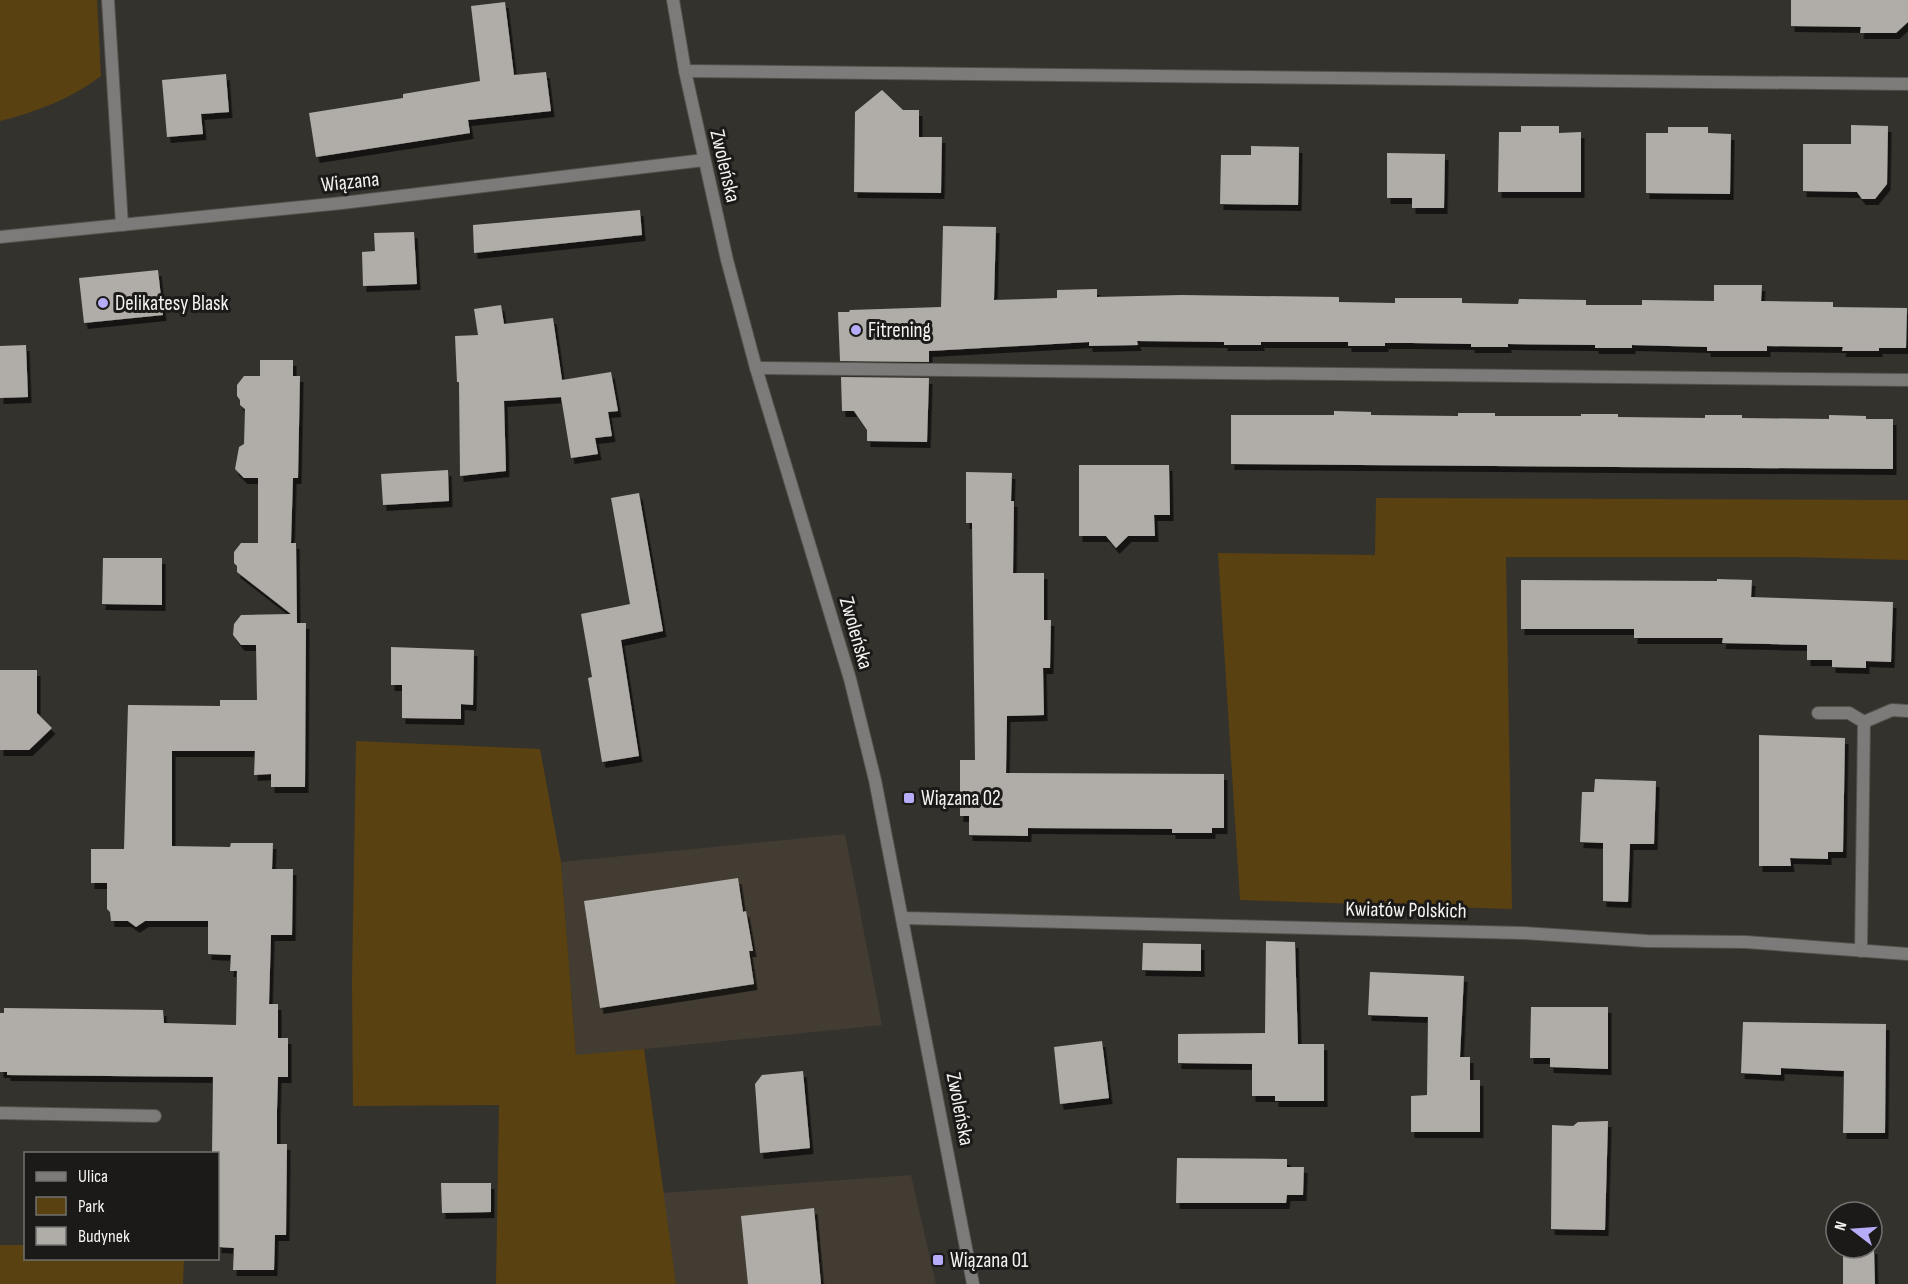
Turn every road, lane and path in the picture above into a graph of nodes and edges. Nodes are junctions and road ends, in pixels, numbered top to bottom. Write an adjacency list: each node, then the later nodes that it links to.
1 (108, 0): 6 (street)
2 (673, 0): 3 (street, Zwoleńska)
3 (685, 71): 4 (street); 5 (street, Zwoleńska)
4 (1908, 84)
5 (704, 160): 6 (street, Wiązana); 8 (street, Zwoleńska)
6 (122, 225): 7 (street, Wiązana)
7 (0, 237)
8 (756, 368): 9 (street); 13 (street, Zwoleńska)
9 (1908, 380)
10 (1908, 711): 12 (street)
11 (1818, 713): 12 (street)
12 (1864, 722): 14 (street)
13 (902, 918): 14 (street, Kwiatów Polskich); 18 (street, Zwoleńska)
14 (1861, 951): 15 (street, Kwiatów Polskich)
15 (1908, 954)
16 (0, 1113): 17 (street)
17 (155, 1116)
18 (973, 1284)

